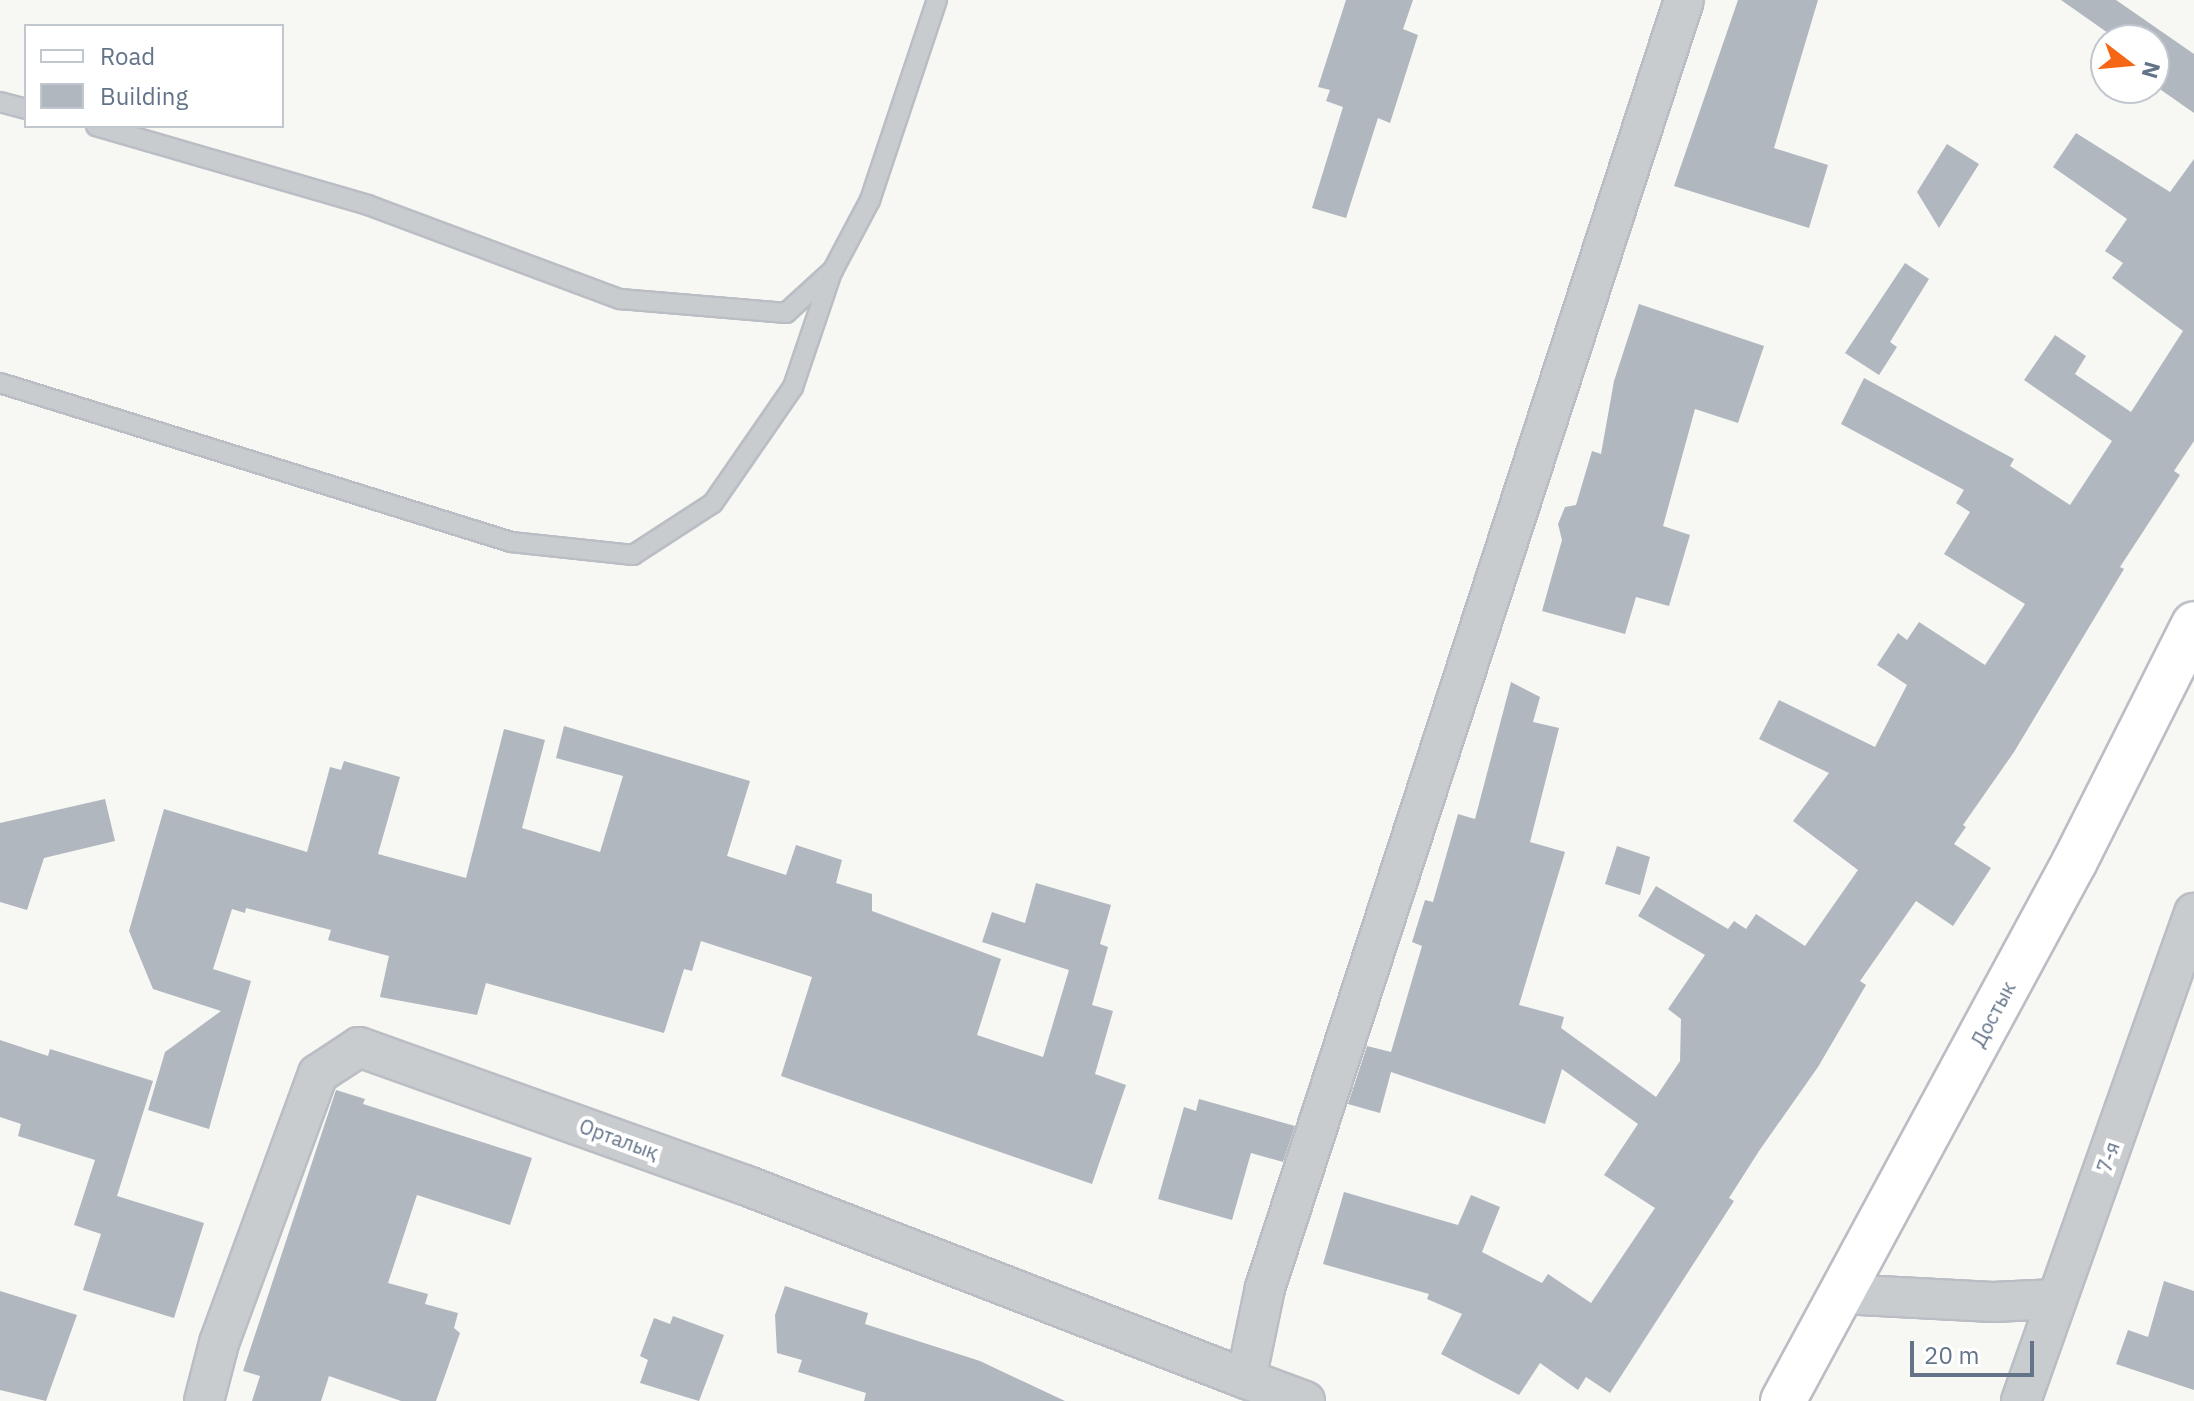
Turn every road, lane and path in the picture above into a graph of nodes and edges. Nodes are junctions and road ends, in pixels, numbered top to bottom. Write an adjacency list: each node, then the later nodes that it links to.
1 (937, 0): 6 (lane)
2 (1684, 0): 12 (street)
3 (2, 97): 4 (lane)
4 (24, 108)
5 (103, 128): 6 (lane)
6 (833, 270): 7 (lane)
7 (0, 383)
8 (2194, 624): 10 (street, Достык)
9 (2194, 913): 11 (street, 7-я)
10 (1841, 1294): 11 (street); 15 (street, Достык)
11 (2057, 1299): 16 (street, 7-я)
12 (1246, 1379): 13 (street, Орталық); 14 (street)
13 (204, 1401)
14 (1305, 1401)
15 (1783, 1401)
16 (2021, 1401)

